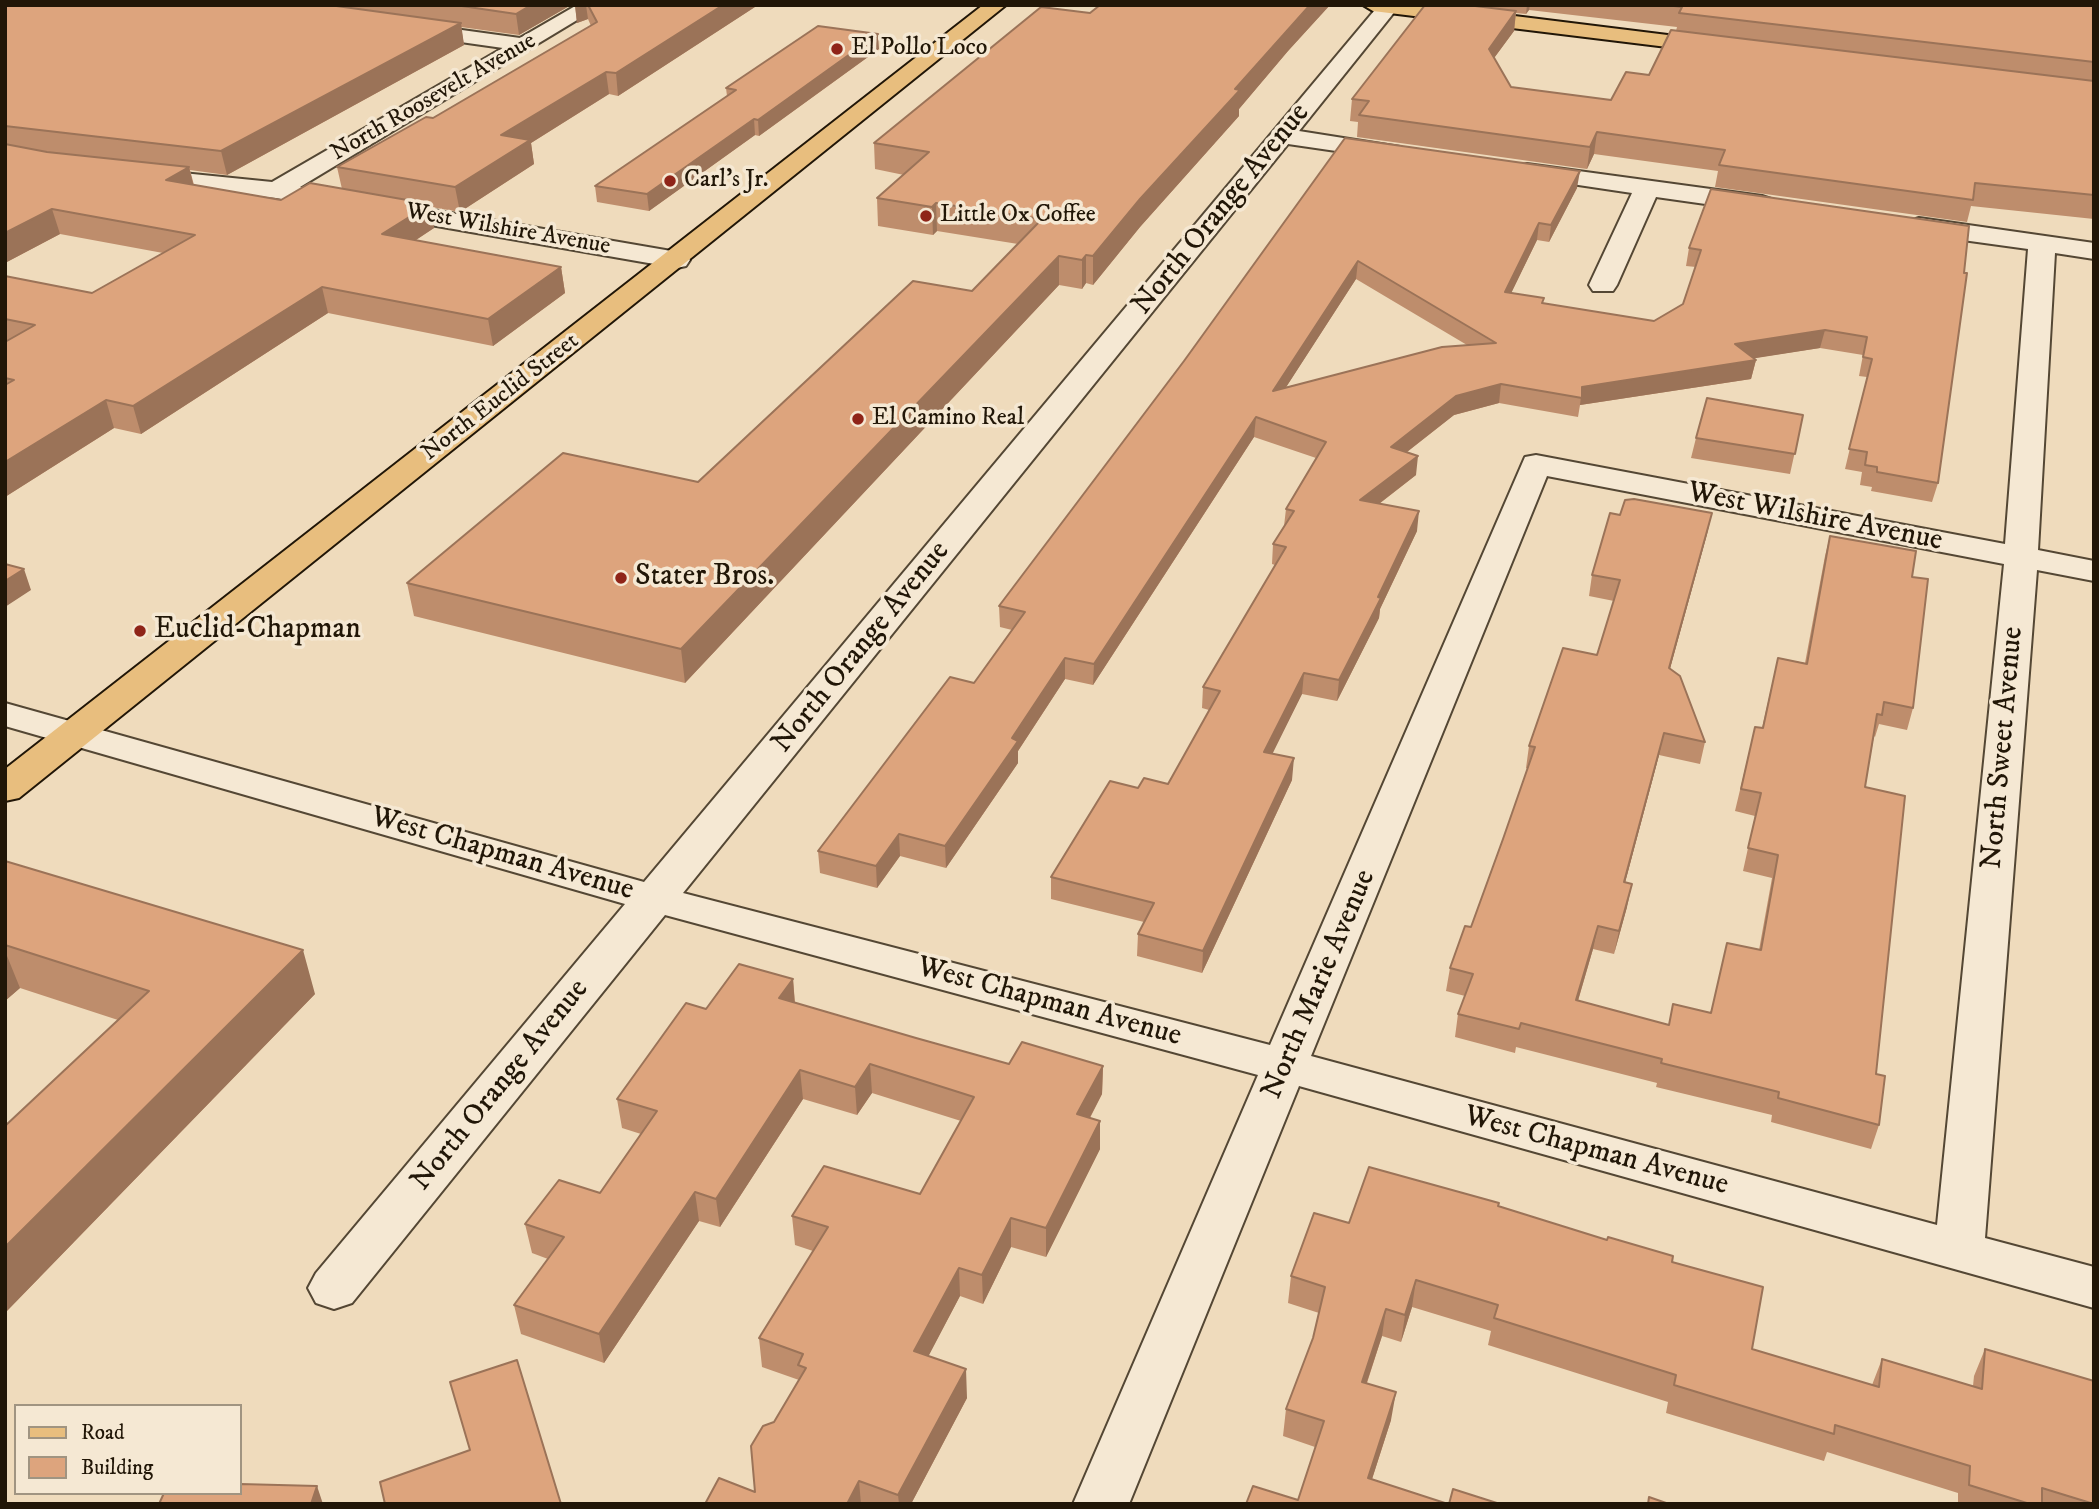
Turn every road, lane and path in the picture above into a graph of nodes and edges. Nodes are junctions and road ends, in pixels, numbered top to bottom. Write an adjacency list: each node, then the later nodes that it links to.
1 (592, 5): 5 (street, North Roosevelt Avenue)
2 (996, 5): 17 (main road, North Euclid Street)
3 (1384, 6): 6 (main road); 7 (street, North Orange Avenue)
4 (390, 26): 5 (street)
5 (525, 45): 12 (street, North Roosevelt Avenue)
6 (1744, 50)
7 (1282, 136): 8 (street); 25 (street, North Orange Avenue)
8 (1418, 156)
9 (1499, 167): 11 (street)
10 (113, 173): 12 (street, West Wilshire Avenue)
11 (1647, 188): 13 (street); 18 (street)
12 (276, 190): 17 (street, West Wilshire Avenue)
13 (1784, 207)
14 (1892, 222): 15 (street)
15 (2042, 243): 16 (street); 20 (street, North Sweet Avenue)
16 (2094, 251)
17 (677, 260): 23 (main road, North Euclid Street)
18 (1604, 285)
19 (1536, 464): 20 (street, West Wilshire Avenue); 26 (street, North Marie Avenue)
20 (2021, 558): 21 (street, West Wilshire Avenue); 27 (street, North Sweet Avenue)
21 (2094, 572)
22 (5, 714): 23 (street, West Chapman Avenue)
23 (76, 734): 24 (main road, North Euclid Street); 25 (street, West Chapman Avenue)
24 (5, 789)
25 (655, 899): 26 (street, West Chapman Avenue); 28 (street, North Orange Avenue)
26 (1287, 1066): 27 (street, West Chapman Avenue); 30 (street, North Marie Avenue)
27 (1959, 1252): 29 (street, West Chapman Avenue)
28 (334, 1288)
29 (2094, 1288)
30 (1101, 1504)

